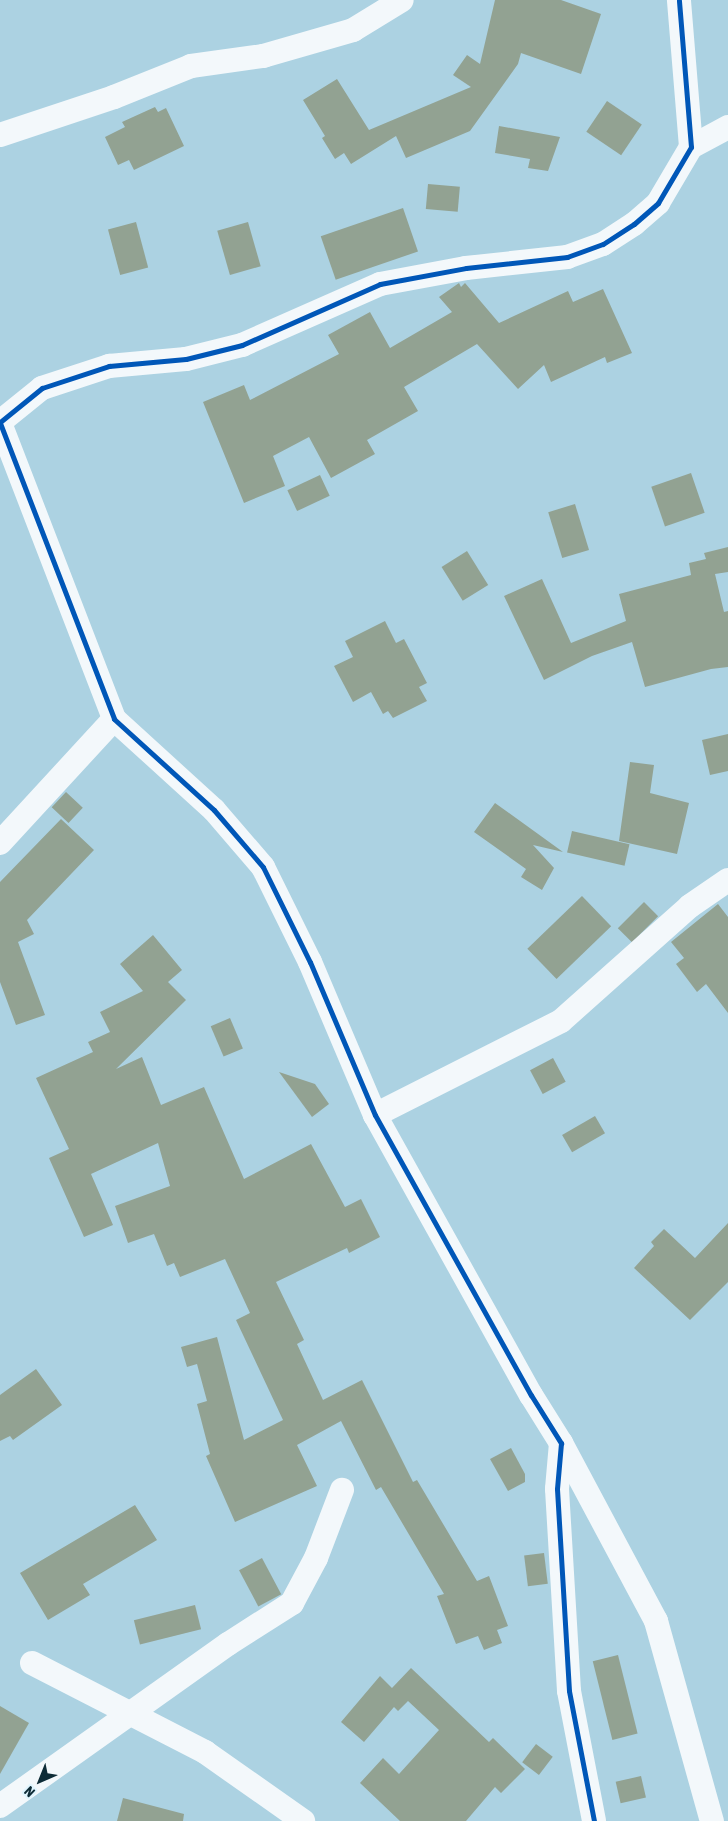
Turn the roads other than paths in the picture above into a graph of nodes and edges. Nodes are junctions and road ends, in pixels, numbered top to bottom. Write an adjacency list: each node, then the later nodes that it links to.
1 (402, 0): 4 (street)
2 (679, 0): 5 (street)
3 (728, 127): 5 (street)
4 (0, 135)
5 (691, 147): 6 (street)
6 (0, 422): 7 (street)
7 (114, 719): 8 (street); 10 (street)
8 (0, 843)
9 (728, 880): 10 (street)
10 (375, 1115): 11 (street)
11 (561, 1443): 15 (street); 19 (street)
12 (342, 1490): 14 (street)
13 (32, 1663): 14 (street)
14 (134, 1713): 16 (street); 18 (street)
15 (703, 1788): 17 (street); 20 (street)
16 (0, 1806)
17 (728, 1816)
18 (303, 1821)
19 (594, 1821)
20 (712, 1821)

